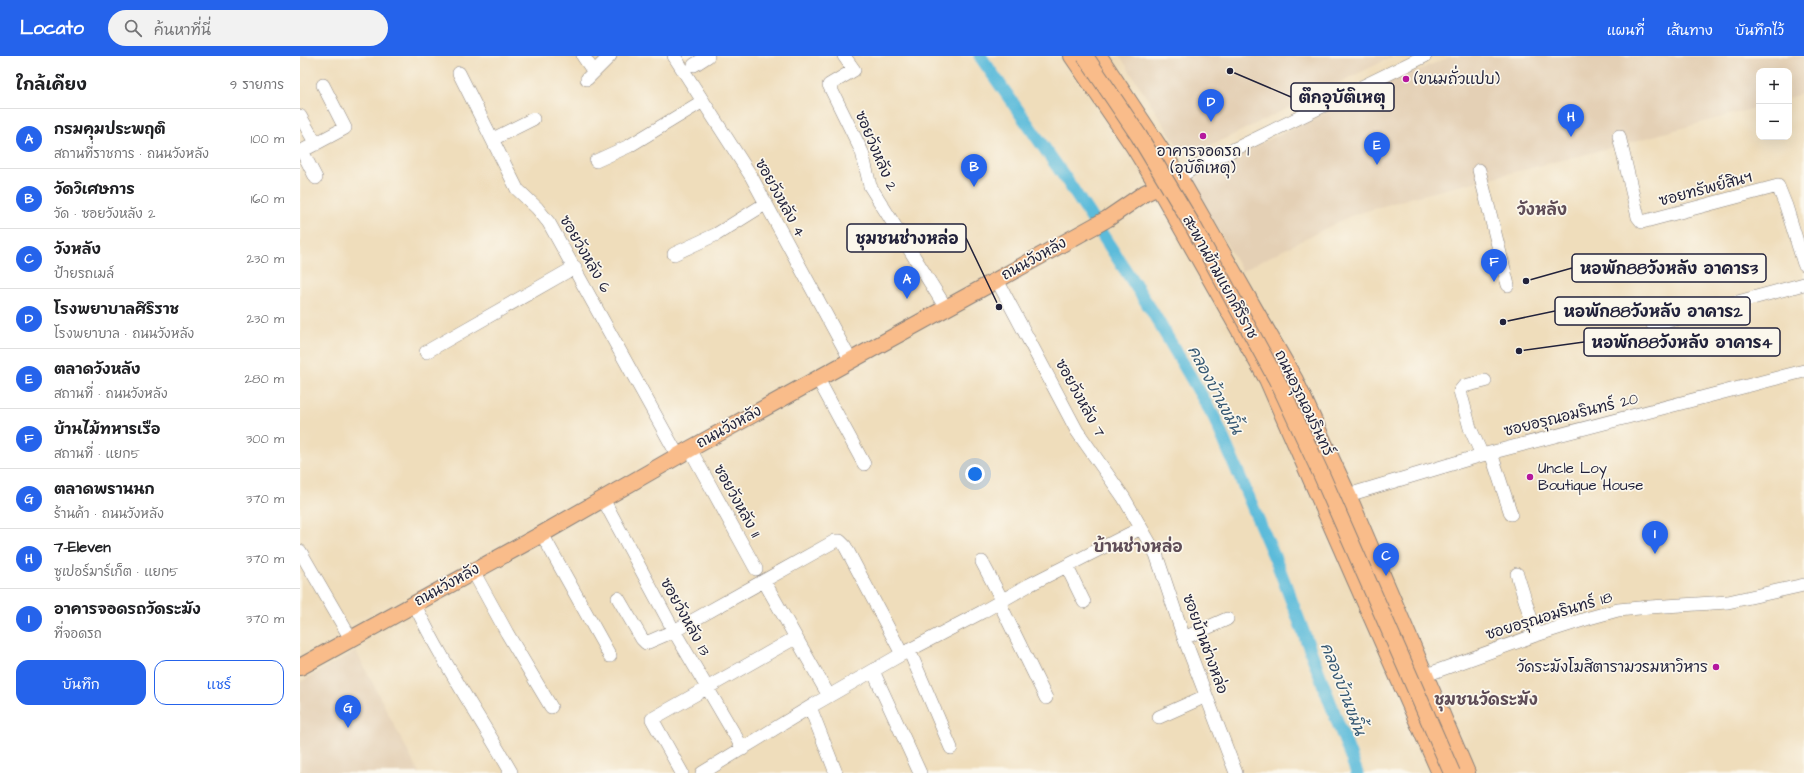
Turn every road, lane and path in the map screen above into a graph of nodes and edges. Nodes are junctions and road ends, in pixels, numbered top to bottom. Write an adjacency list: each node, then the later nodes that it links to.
1 (583, 56): 2 (street)
2 (610, 56)
3 (674, 56): 13 (street, ซอยวังหลัง 4)
4 (708, 56): 10 (street)
5 (844, 56): 32 (street, ซอยวังหลัง 2)
6 (1072, 56): 24 (main road, ถนนอรุณอมรินทร์)
7 (1085, 56): 87 (main road, สะพานข้ามแยกศิริราช, bridge)
8 (1099, 56): 22 (main road, ถนนอรุณอมรินทร์)
9 (1425, 56): 22 (street)
10 (694, 65)
11 (459, 74): 17 (street, ซอยวังหลัง 6)
12 (323, 85): 18 (street)
13 (703, 101): 20 (street); 25 (street, ซอยวังหลัง 4)
14 (300, 116): 18 (street)
15 (533, 119): 17 (street)
16 (1619, 136): 27 (street, ซอยทรัพย์สินฯ)
17 (493, 139): 28 (street, ซอยวังหลัง 6)
18 (316, 144): 19 (street)
19 (301, 152): 23 (street)
20 (596, 161)
21 (1479, 170): 31 (street)
22 (1178, 177): 24 (main road, ถนนวังหลัง); 42 (main road, ถนนอรุณอมรินทร์)
23 (316, 178)
24 (1158, 186): 29 (main road, ถนนวังหลัง); 70 (main road, ถนนอรุณอมรินทร์)
25 (765, 204): 26 (street); 35 (street, ซอยวังหลัง 4)
26 (674, 254)
27 (1804, 264)
28 (575, 267): 34 (street); 39 (street, ซอยวังหลัง 6)
29 (997, 280): 32 (main road, ถนนวังหลัง); 45 (street, ซอยวังหลัง 7)
30 (1804, 284): 33 (street)
31 (1508, 285)
32 (946, 308): 35 (main road, ถนนวังหลัง)
33 (1653, 325)
34 (426, 352)
35 (851, 361): 37 (main road, ถนนวังหลัง)
36 (1804, 372): 40 (street, ซอยอรุณอมรินทร์ 20)
37 (818, 379): 39 (main road, ถนนวังหลัง); 41 (street)
38 (1484, 380): 40 (street)
39 (684, 453): 43 (main road, ถนนวังหลัง); 50 (street, ซอยวังหลัง 11)
40 (1487, 454): 42 (street, ซอยอรุณอมรินทร์ 20); 44 (street)
41 (864, 464)
42 (1348, 495): 69 (main road, ถนนอรุณอมรินทร์)
43 (602, 499): 46 (main road, ถนนวังหลัง); 60 (street, ซอยวังหลัง 13)
44 (1511, 514)
45 (1141, 528): 49 (street); 63 (street, ซอยบ้านช่างหล่อ)
46 (542, 534): 51 (main road, ถนนวังหลัง); 66 (street)
47 (300, 551): 64 (street)
48 (982, 562): 56 (street)
49 (1067, 566): 56 (street); 57 (street)
50 (756, 569)
51 (473, 571): 58 (main road, ถนนวังหลัง); 75 (street)
52 (1517, 574): 61 (street)
53 (764, 581): 60 (street); 62 (street); 65 (street)
54 (1804, 585): 61 (street, ซอยอรุณอมรินทร์ 18)
55 (618, 598): 60 (street)
56 (1001, 601): 65 (street); 74 (street)
57 (1084, 602)
58 (414, 603): 64 (main road, ถนนวังหลัง); 80 (street)
59 (1227, 619): 63 (street)
60 (674, 631): 71 (street, ซอยวังหลัง 13)
61 (1536, 635): 69 (street, ซอยอรุณอมรินทร์ 18)
62 (795, 638): 71 (street); 72 (street)
63 (1184, 638): 73 (street, ซอยบ้านช่างหล่อ)
64 (351, 639): 67 (main road, ถนนวังหลัง)
65 (906, 652): 68 (street); 78 (street)
66 (610, 656)
67 (300, 667)
68 (874, 670): 72 (street); 84 (street)
69 (1426, 675): 70 (main road); 88 (main road, ถนนอรุณอมรินทร์)
70 (1401, 685): 86 (main road, ถนนอรุณอมรินทร์)
71 (707, 688): 79 (street, ซอยวังหลัง 13); 81 (street)
72 (829, 696): 76 (street)
73 (1206, 696): 77 (street); 85 (street, ซอยบ้านช่างหล่อ)
74 (1046, 698)
75 (552, 707)
76 (810, 707): 79 (street); 83 (street)
77 (1159, 717)
78 (951, 748)
79 (743, 749): 82 (street)
80 (509, 773)
81 (682, 773)
82 (702, 773)
83 (836, 773)
84 (920, 773)
85 (1236, 773)
86 (1440, 773)
87 (1452, 773)
88 (1467, 773)

